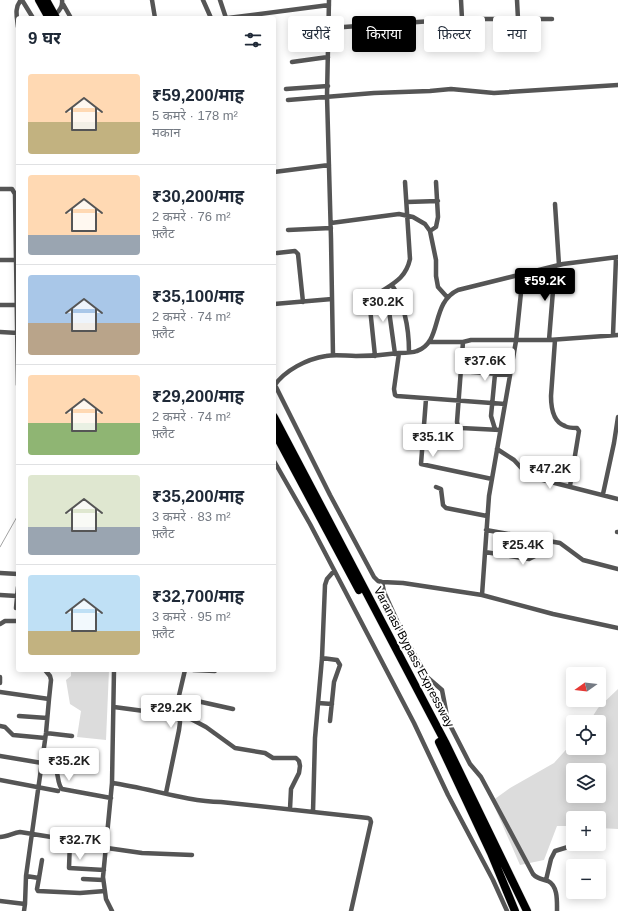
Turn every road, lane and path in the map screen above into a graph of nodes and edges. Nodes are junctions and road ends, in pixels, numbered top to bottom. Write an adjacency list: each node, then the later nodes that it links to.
1 (22, 0): 11 (street); 12 (street)
2 (39, 0): 13 (highway)
3 (46, 0): 14 (highway)
4 (152, 0): 16 (street)
5 (203, 0): 17 (street)
6 (220, 0): 18 (street)
7 (461, 0): 21 (street)
8 (517, 0): 22 (street)
9 (62, 2): 14 (street); 15 (street)
10 (329, 3): 19 (street); 20 (street)
11 (17, 16)
12 (31, 16)
13 (48, 16)
14 (56, 16)
15 (70, 16)
16 (155, 16)
17 (210, 16)
18 (226, 16)
19 (241, 16)
20 (329, 16)
21 (462, 16)
22 (518, 16)
23 (541, 19): 24 (street)
24 (552, 19)
25 (424, 22): 26 (street)
26 (344, 27)
27 (328, 52): 28 (street)
28 (328, 57): 29 (street); 31 (street)
29 (292, 62)
30 (618, 85): 33 (street)
31 (328, 86): 32 (street); 33 (street)
32 (286, 89)
33 (327, 96): 34 (street); 35 (street)
34 (288, 100)
35 (329, 165): 36 (street); 45 (street)
36 (276, 172)
37 (405, 182): 42 (street)
38 (436, 182): 41 (street)
39 (0, 189): 40 (street)
40 (16, 194)
41 (438, 201): 42 (street); 47 (street)
42 (407, 202): 44 (street)
43 (555, 204): 52 (street)
44 (408, 215): 45 (street); 47 (street); 54 (street)
45 (331, 225): 46 (street); 57 (street)
46 (288, 230)
47 (430, 231): 56 (street)
48 (278, 253): 58 (street)
49 (617, 258): 52 (street); 64 (street)
50 (0, 260): 51 (street)
51 (16, 260)
52 (557, 265): 53 (street); 65 (street)
53 (523, 273): 56 (street); 67 (street)
54 (392, 285): 55 (street); 70 (street)
55 (386, 289): 71 (street); 73 (street)
56 (447, 297): 68 (street)
57 (332, 299): 58 (street); 72 (street)
58 (303, 302): 59 (street)
59 (276, 304)
60 (0, 305): 61 (street)
61 (16, 305)
62 (0, 332): 63 (street)
63 (16, 333)
64 (616, 335): 66 (street)
65 (549, 340): 66 (street); 67 (street)
66 (555, 340): 90 (street)
67 (516, 341): 69 (street); 76 (street)
68 (429, 342): 69 (street); 70 (street)
69 (463, 342): 74 (street)
70 (409, 352): 71 (street)
71 (397, 354): 73 (street); 79 (street)
72 (333, 355): 73 (street); 77 (street)
73 (375, 356)
74 (461, 371): 75 (street); 80 (street)
75 (495, 374): 76 (street); 81 (street)
76 (510, 375): 82 (street)
77 (276, 383)
78 (276, 389): 102 (street)
79 (426, 399): 80 (street); 89 (street)
80 (458, 401): 81 (street); 85 (street)
81 (493, 403): 82 (street); 85 (street)
82 (505, 404): 85 (street)
83 (618, 417): 92 (street)
84 (276, 421): 161 (highway, Varanasi Bypass Expressway)
85 (498, 430): 87 (street)
86 (276, 435): 160 (highway, Varanasi Bypass Expressway)
87 (497, 450): 89 (street); 90 (street)
88 (276, 464): 99 (street)
89 (492, 479): 94 (street)
90 (570, 486): 92 (street)
91 (436, 487): 94 (street)
92 (603, 494): 93 (street)
93 (618, 499)
94 (487, 516): 95 (street)
95 (486, 530): 96 (street); 97 (street)
96 (540, 539): 97 (street); 98 (street)
97 (485, 552): 104 (street)
98 (618, 569)
99 (334, 571): 109 (street); 159 (street)
100 (0, 573): 101 (street)
101 (16, 574)
102 (382, 582): 104 (street); 152 (street)
103 (0, 595): 105 (street)
104 (482, 595): 108 (street)
105 (16, 596)
106 (16, 621): 107 (street)
107 (0, 624)
108 (618, 628)
109 (322, 658): 118 (street); 119 (street)
110 (46, 672): 117 (street)
111 (114, 672): 120 (street)
112 (185, 672): 116 (street)
113 (0, 677): 114 (street)
114 (0, 684)
115 (0, 692): 117 (street)
116 (179, 697): 121 (street); 123 (street)
117 (49, 699): 124 (street)
118 (318, 703): 119 (street); 139 (street)
119 (332, 704): 126 (street)
120 (114, 707): 123 (street); 133 (street)
121 (233, 709)
122 (19, 716): 124 (street)
123 (174, 717): 125 (street)
124 (47, 718): 128 (street)
125 (179, 719): 136 (street); 138 (street)
126 (330, 721)
127 (0, 726): 128 (street)
128 (46, 736): 129 (street); 131 (street)
129 (72, 736)
130 (0, 756): 131 (street)
131 (42, 764): 134 (street); 137 (street)
132 (0, 780): 134 (street)
133 (112, 783): 136 (street); 137 (street)
134 (38, 787): 135 (street); 140 (street)
135 (58, 791)
136 (166, 793): 138 (street)
137 (111, 798): 143 (street)
138 (290, 810): 139 (street)
139 (313, 812): 158 (street)
140 (32, 834): 141 (street); 142 (street); 148 (street)
141 (0, 837)
142 (70, 840): 143 (street); 147 (street)
143 (107, 846): 145 (street); 147 (street)
144 (566, 848): 152 (street)
145 (192, 855)
146 (42, 860): 149 (street)
147 (104, 870): 151 (street)
148 (26, 876): 149 (street); 155 (street)
149 (39, 878): 153 (street)
150 (83, 879): 151 (street)
151 (104, 880): 153 (street)
152 (546, 880): 162 (street)
153 (105, 891): 157 (street)
154 (0, 901): 155 (street)
155 (25, 904): 156 (street)
156 (24, 911)
157 (112, 911)
158 (351, 911)
159 (507, 911)
160 (515, 911)
161 (527, 911)
162 (557, 911)

